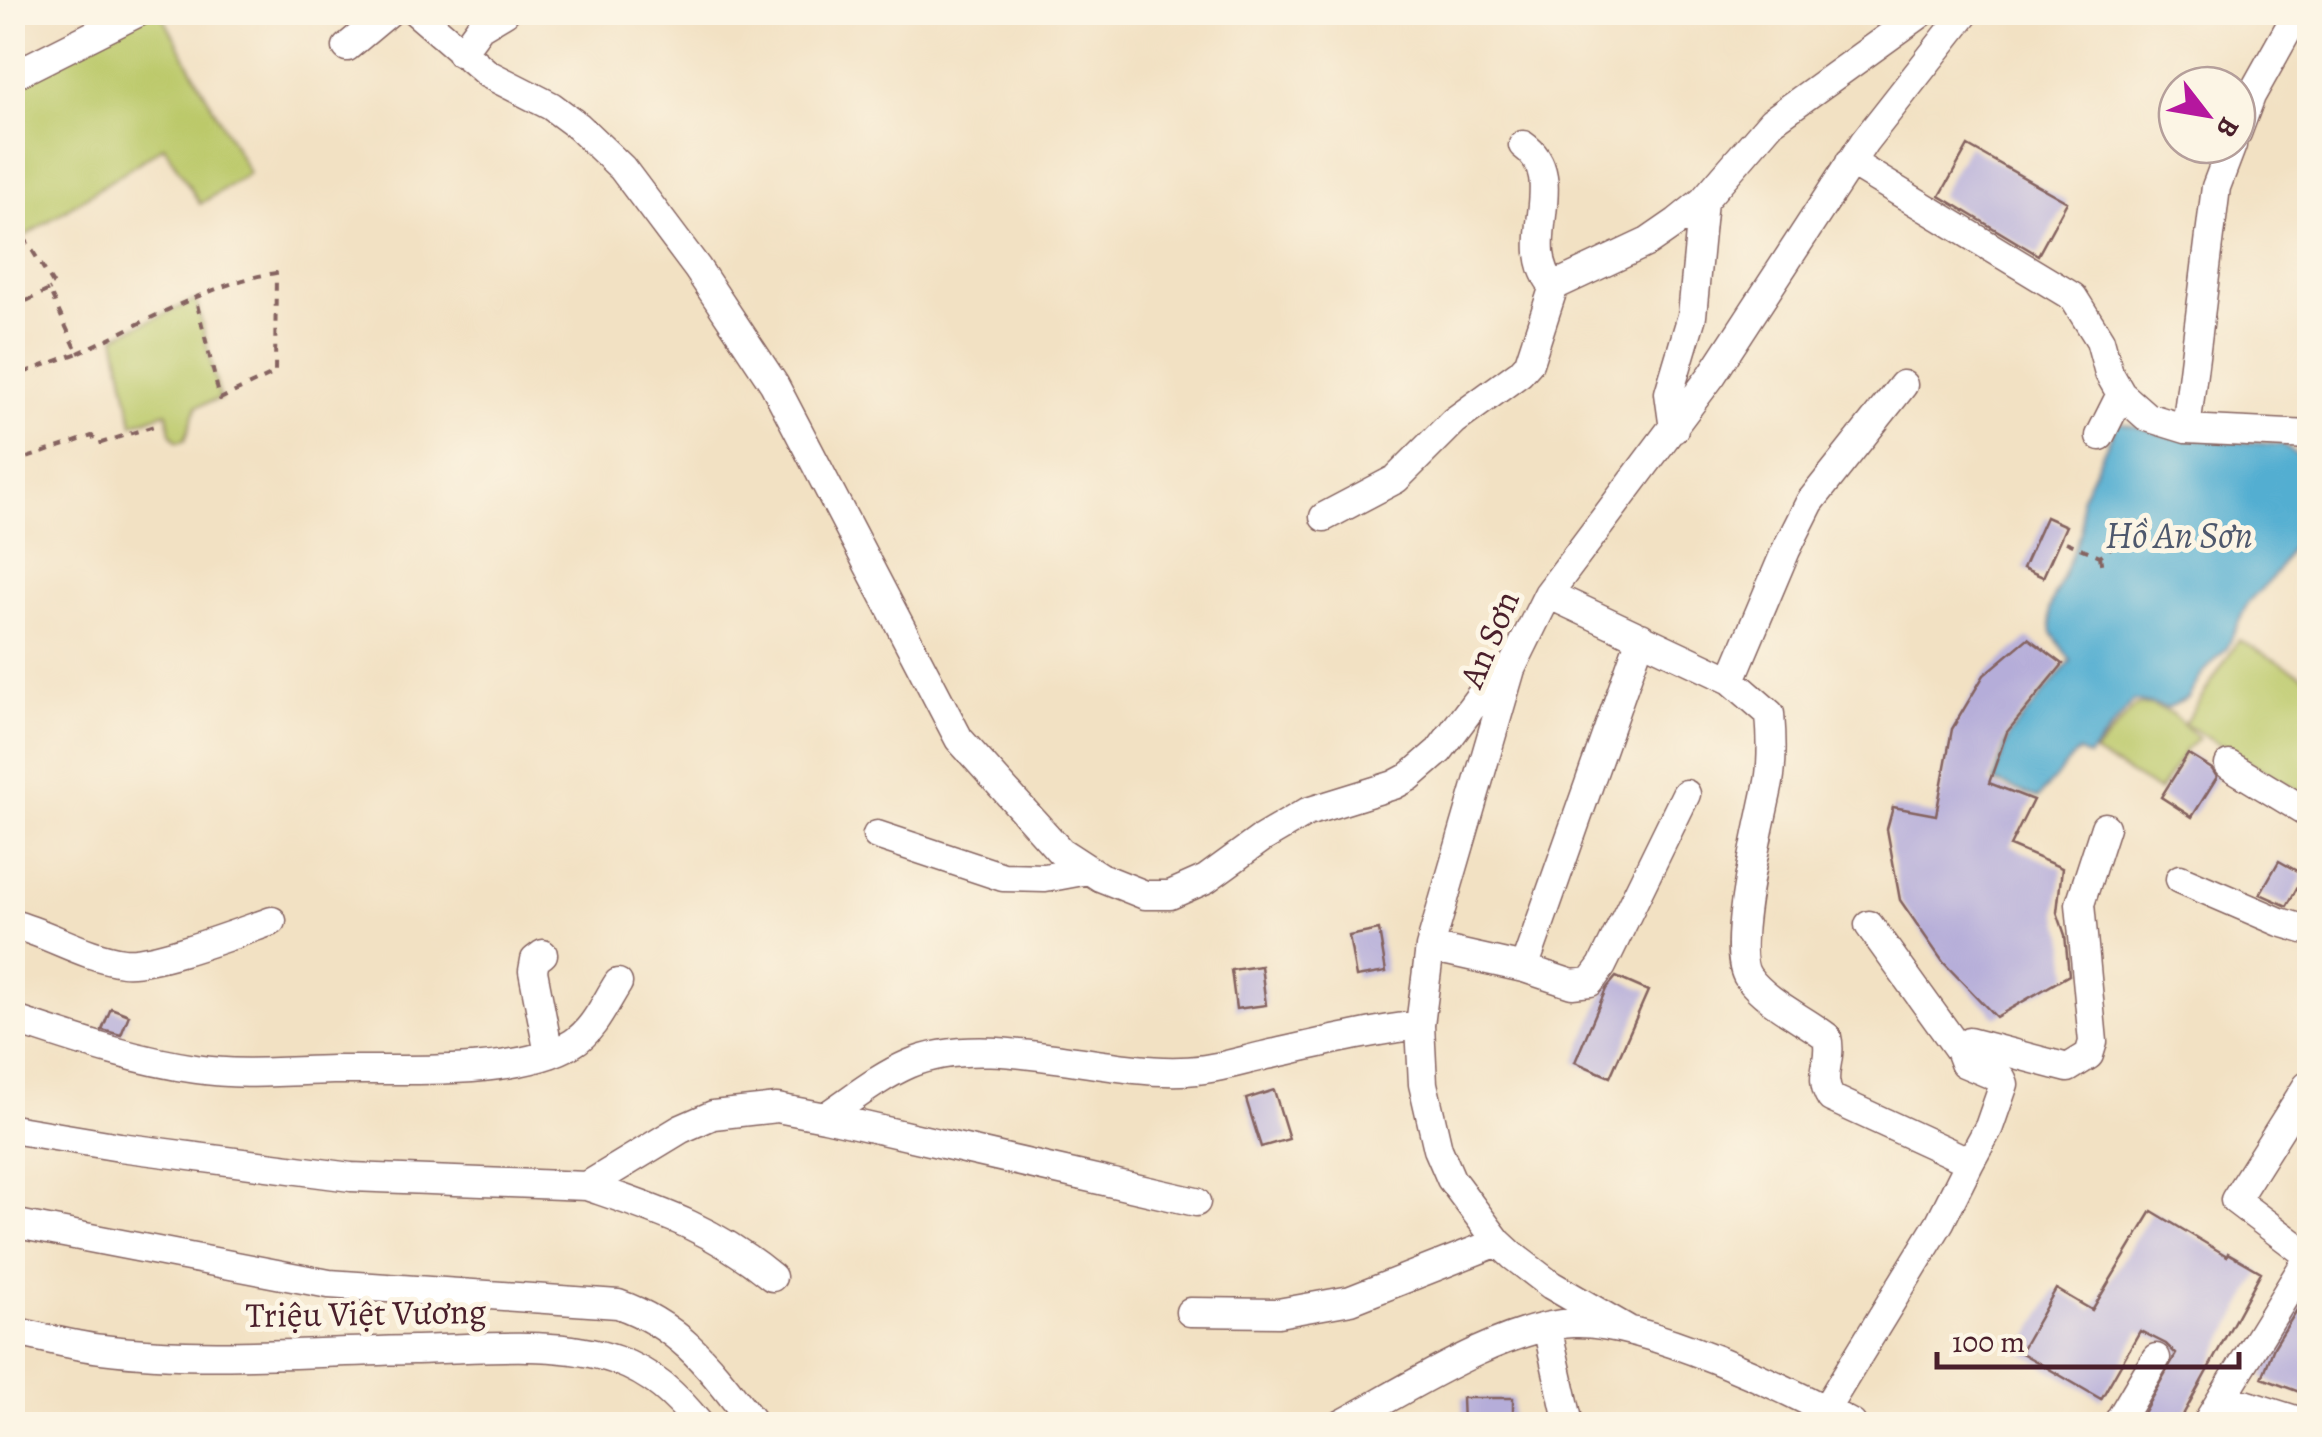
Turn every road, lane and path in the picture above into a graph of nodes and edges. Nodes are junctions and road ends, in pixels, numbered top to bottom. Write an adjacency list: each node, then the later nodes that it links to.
1 (139, 12): 10 (street)
2 (388, 12): 8 (street)
3 (416, 12): 9 (street)
4 (504, 12): 9 (street)
5 (1923, 12): 15 (street)
6 (1966, 12): 13 (street, An Sơn)
7 (2298, 12): 11 (street)
8 (347, 47)
9 (461, 53): 47 (street)
10 (12, 76)
11 (2257, 85)
12 (1523, 144): 17 (street)
13 (1850, 162): 26 (street); 28 (street, An Sơn)
14 (2225, 165): 29 (street)
15 (1703, 202): 17 (street); 28 (street)
16 (24, 237): 18 (path)
17 (1554, 286): 33 (street)
18 (49, 290): 20 (path); 22 (path)
19 (196, 300): 19 (path); 22 (path)
20 (12, 308)
21 (12, 336): 23 (path)
22 (78, 353): 24 (path)
23 (12, 362)
24 (12, 376)
25 (1903, 384): 41 (street)
26 (2120, 394): 29 (street); 31 (street)
27 (160, 424): 32 (path)
28 (1674, 428): 38 (street, An Sơn)
29 (2186, 429): 30 (street)
30 (2310, 434)
31 (2100, 436)
32 (12, 463)
33 (1324, 517)
34 (2066, 542): 36 (path)
35 (2112, 546): 36 (path)
36 (2100, 556): 37 (path)
37 (2102, 569)
38 (1548, 594): 39 (street); 40 (street, An Sơn)
39 (1641, 637): 41 (street); 55 (street)
40 (1511, 668): 47 (street); 53 (street, An Sơn)
41 (1731, 680): 64 (street)
42 (2230, 765): 44 (street)
43 (1686, 794): 55 (street)
44 (2310, 814)
45 (2105, 826): 59 (street)
46 (877, 835): 47 (street)
47 (1088, 870)
48 (2180, 879): 52 (street)
49 (272, 921): 50 (street)
50 (12, 924)
51 (1869, 926): 59 (street)
52 (2310, 930)
53 (1430, 947): 55 (street); 58 (street, An Sơn)
54 (543, 954): 60 (street)
55 (1524, 968)
56 (618, 982): 60 (street)
57 (12, 1018): 60 (street)
58 (1420, 1025): 62 (street); 68 (street, An Sơn)
59 (1959, 1050): 64 (street)
60 (549, 1054)
61 (2307, 1086): 69 (street)
62 (826, 1117): 65 (street); 66 (street)
63 (12, 1130): 65 (street)
64 (1970, 1162): 77 (street)
65 (586, 1186): 70 (street)
66 (1196, 1202)
67 (12, 1222): 79 (street)
68 (1498, 1242): 71 (street); 73 (street, An Sơn)
69 (2309, 1256): 76 (street)
70 (772, 1276)
71 (1190, 1312)
72 (1547, 1327): 73 (street); 80 (street); 81 (street)
73 (1627, 1329): 77 (street)
74 (12, 1331): 78 (street, Triệu Việt Vương)
75 (2156, 1358): 83 (street)
76 (2222, 1397): 84 (street); 85 (street)
77 (1825, 1410): 82 (street)
78 (699, 1424)
79 (754, 1424)
80 (1342, 1424)
81 (1569, 1424)
82 (1852, 1424)
83 (2117, 1424)
84 (2206, 1424)
85 (2308, 1424)

